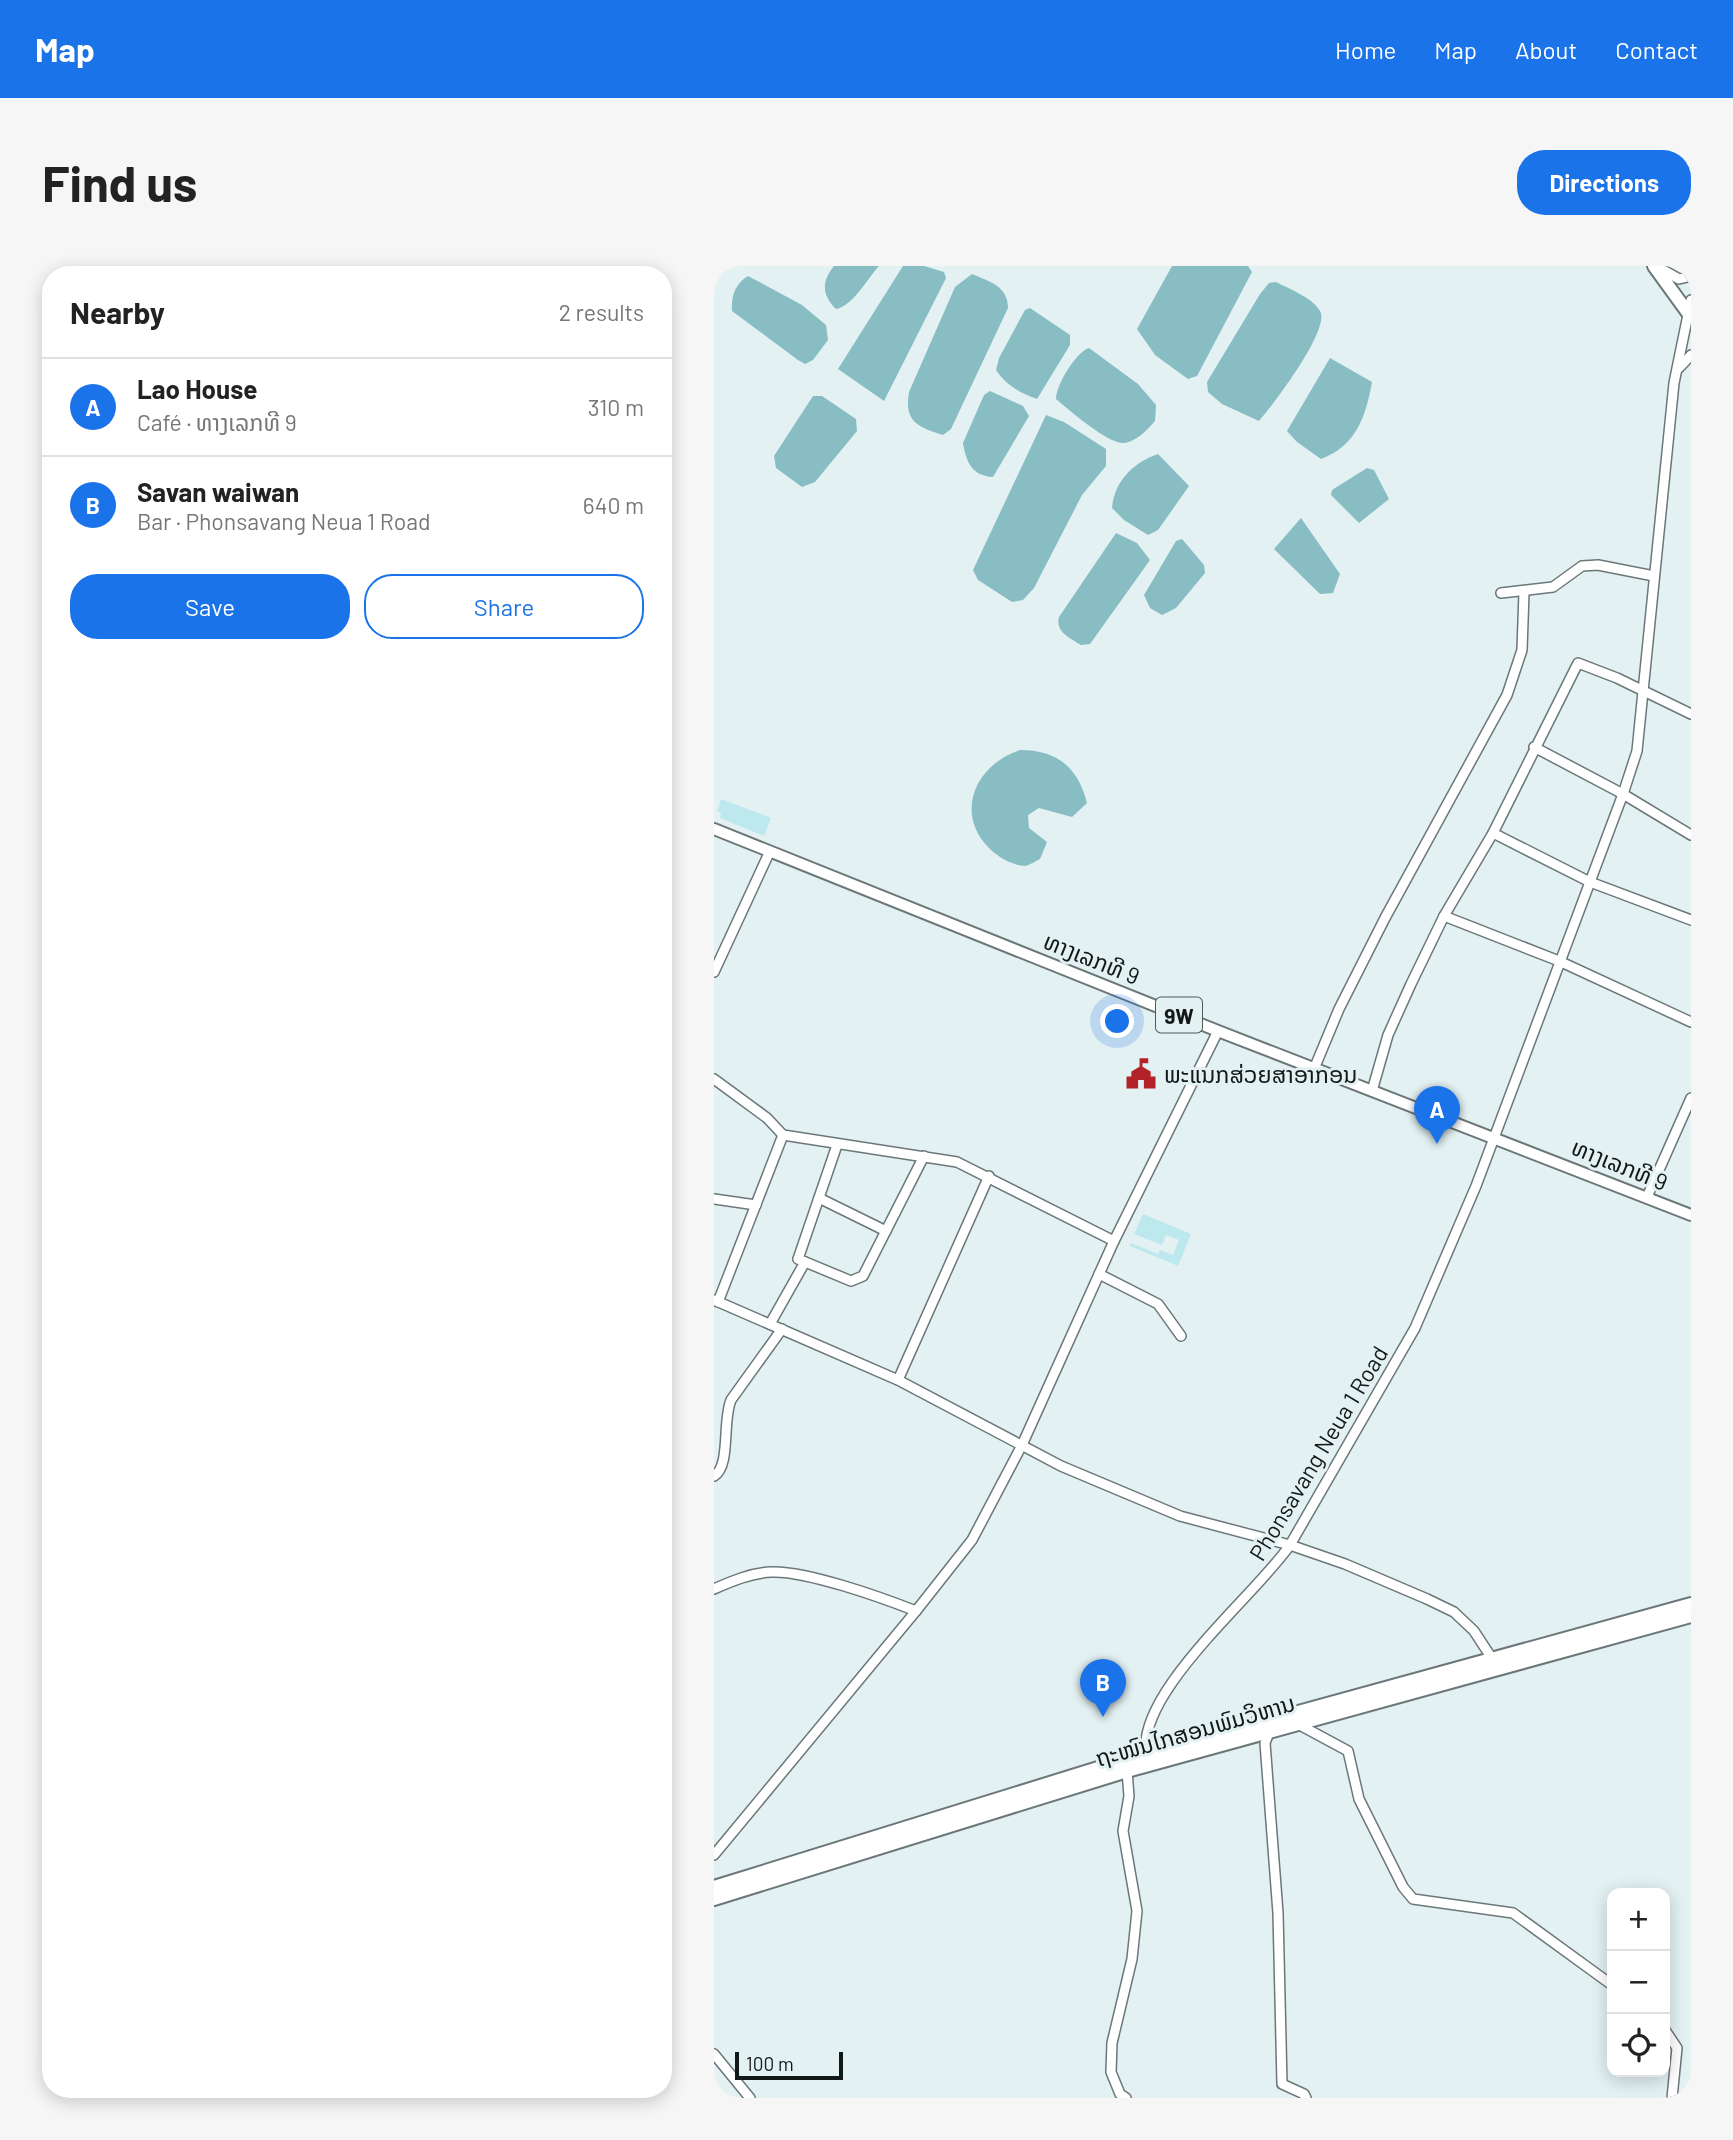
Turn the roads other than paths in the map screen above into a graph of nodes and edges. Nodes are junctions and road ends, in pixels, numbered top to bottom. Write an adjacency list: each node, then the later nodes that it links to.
1 (1656, 266): 2 (street); 3 (highway)
2 (1691, 276)
3 (1690, 310): 5 (street, Phonsavang Neua 1 Road)
4 (1691, 355): 5 (street)
5 (1674, 383): 6 (street, Phonsavang Neua 1 Road)
6 (1654, 576): 8 (street); 9 (street, Phonsavang Neua 1 Road)
7 (1501, 593): 8 (street)
8 (1524, 593): 24 (street)
9 (1645, 691): 10 (street); 11 (street); 12 (street, Phonsavang Neua 1 Road)
10 (1691, 714)
11 (1534, 747): 12 (street); 14 (street)
12 (1623, 794): 15 (street); 17 (street, Phonsavang Neua 1 Road)
13 (714, 829): 16 (main road, ທາງເລກທີ 9 / 9W)
14 (1493, 833): 17 (street); 18 (street)
15 (1691, 835)
16 (770, 851): 21 (street); 23 (main road, ທາງເລກທີ 9 / 9W)
17 (1590, 882): 19 (street); 20 (street, Phonsavang Neua 1 Road)
18 (1444, 916): 20 (street); 26 (street)
19 (1691, 920)
20 (1559, 961): 22 (street); 29 (street, Phonsavang Neua 1 Road)
21 (714, 972)
22 (1691, 1022)
23 (1218, 1031): 24 (main road, ທາງເລກທີ 9 / 9W); 39 (street)
24 (1314, 1069): 26 (main road, ທາງເລກທີ 9 / 9W)
25 (714, 1079): 28 (street)
26 (1372, 1091): 29 (main road, ທາງເລກທີ 9 / 9W)
27 (1691, 1098): 33 (street)
28 (783, 1135): 30 (street); 36 (street)
29 (1493, 1136): 33 (main road, ທາງເລກທີ 9 / 9W); 49 (street, Phonsavang Neua 1 Road)
30 (837, 1145): 31 (street); 34 (street)
31 (924, 1156): 32 (street); 38 (street)
32 (989, 1176): 39 (street); 46 (street)
33 (1647, 1197): 37 (main road, ທາງເລກທີ 9 / 9W)
34 (819, 1198): 38 (street); 40 (street)
35 (714, 1199): 36 (street)
36 (756, 1205): 42 (street)
37 (1691, 1215)
38 (886, 1231): 40 (street)
39 (1114, 1241): 41 (street)
40 (805, 1262): 43 (street)
41 (1099, 1274): 45 (street); 47 (street)
42 (716, 1301): 43 (street)
43 (770, 1324): 44 (street)
44 (782, 1329): 46 (street); 48 (street)
45 (1181, 1336)
46 (898, 1380): 47 (street)
47 (1022, 1445): 49 (street); 52 (street)
48 (714, 1476)
49 (1290, 1545): 54 (street); 57 (street, Phonsavang Neua 1 Road)
50 (714, 1589): 52 (street)
51 (1691, 1604): 54 (highway, ຖະໜົນໄກສອນພົມວິຫານ)
52 (916, 1611): 59 (street)
53 (1691, 1616): 55 (highway, ຖະໜົນໄກສອນພົມວິຫານ)
54 (1491, 1657): 57 (highway, ຖະໜົນໄກສອນພົມວິຫານ)
55 (1296, 1723): 56 (highway, ຖະໜົນໄກສອນພົມວິຫານ); 62 (street)
56 (1270, 1730): 57 (highway, ຖະໜົນໄກສອນພົມວິຫານ); 67 (street)
57 (1148, 1759): 58 (highway, ຖະໜົນໄກສອນພົມວິຫານ); 60 (highway, ຖະໜົນໄກສອນພົມວິຫານ)
58 (1127, 1771): 61 (highway, ຖະໜົນໄກສອນພົມວິຫານ); 66 (street)
59 (714, 1855)
60 (714, 1887)
61 (714, 1899)
62 (1607, 1982)
63 (1670, 2038): 68 (street)
64 (714, 2054): 65 (street)
65 (750, 2098)
66 (1126, 2098)
67 (1306, 2098)
68 (1672, 2098)

